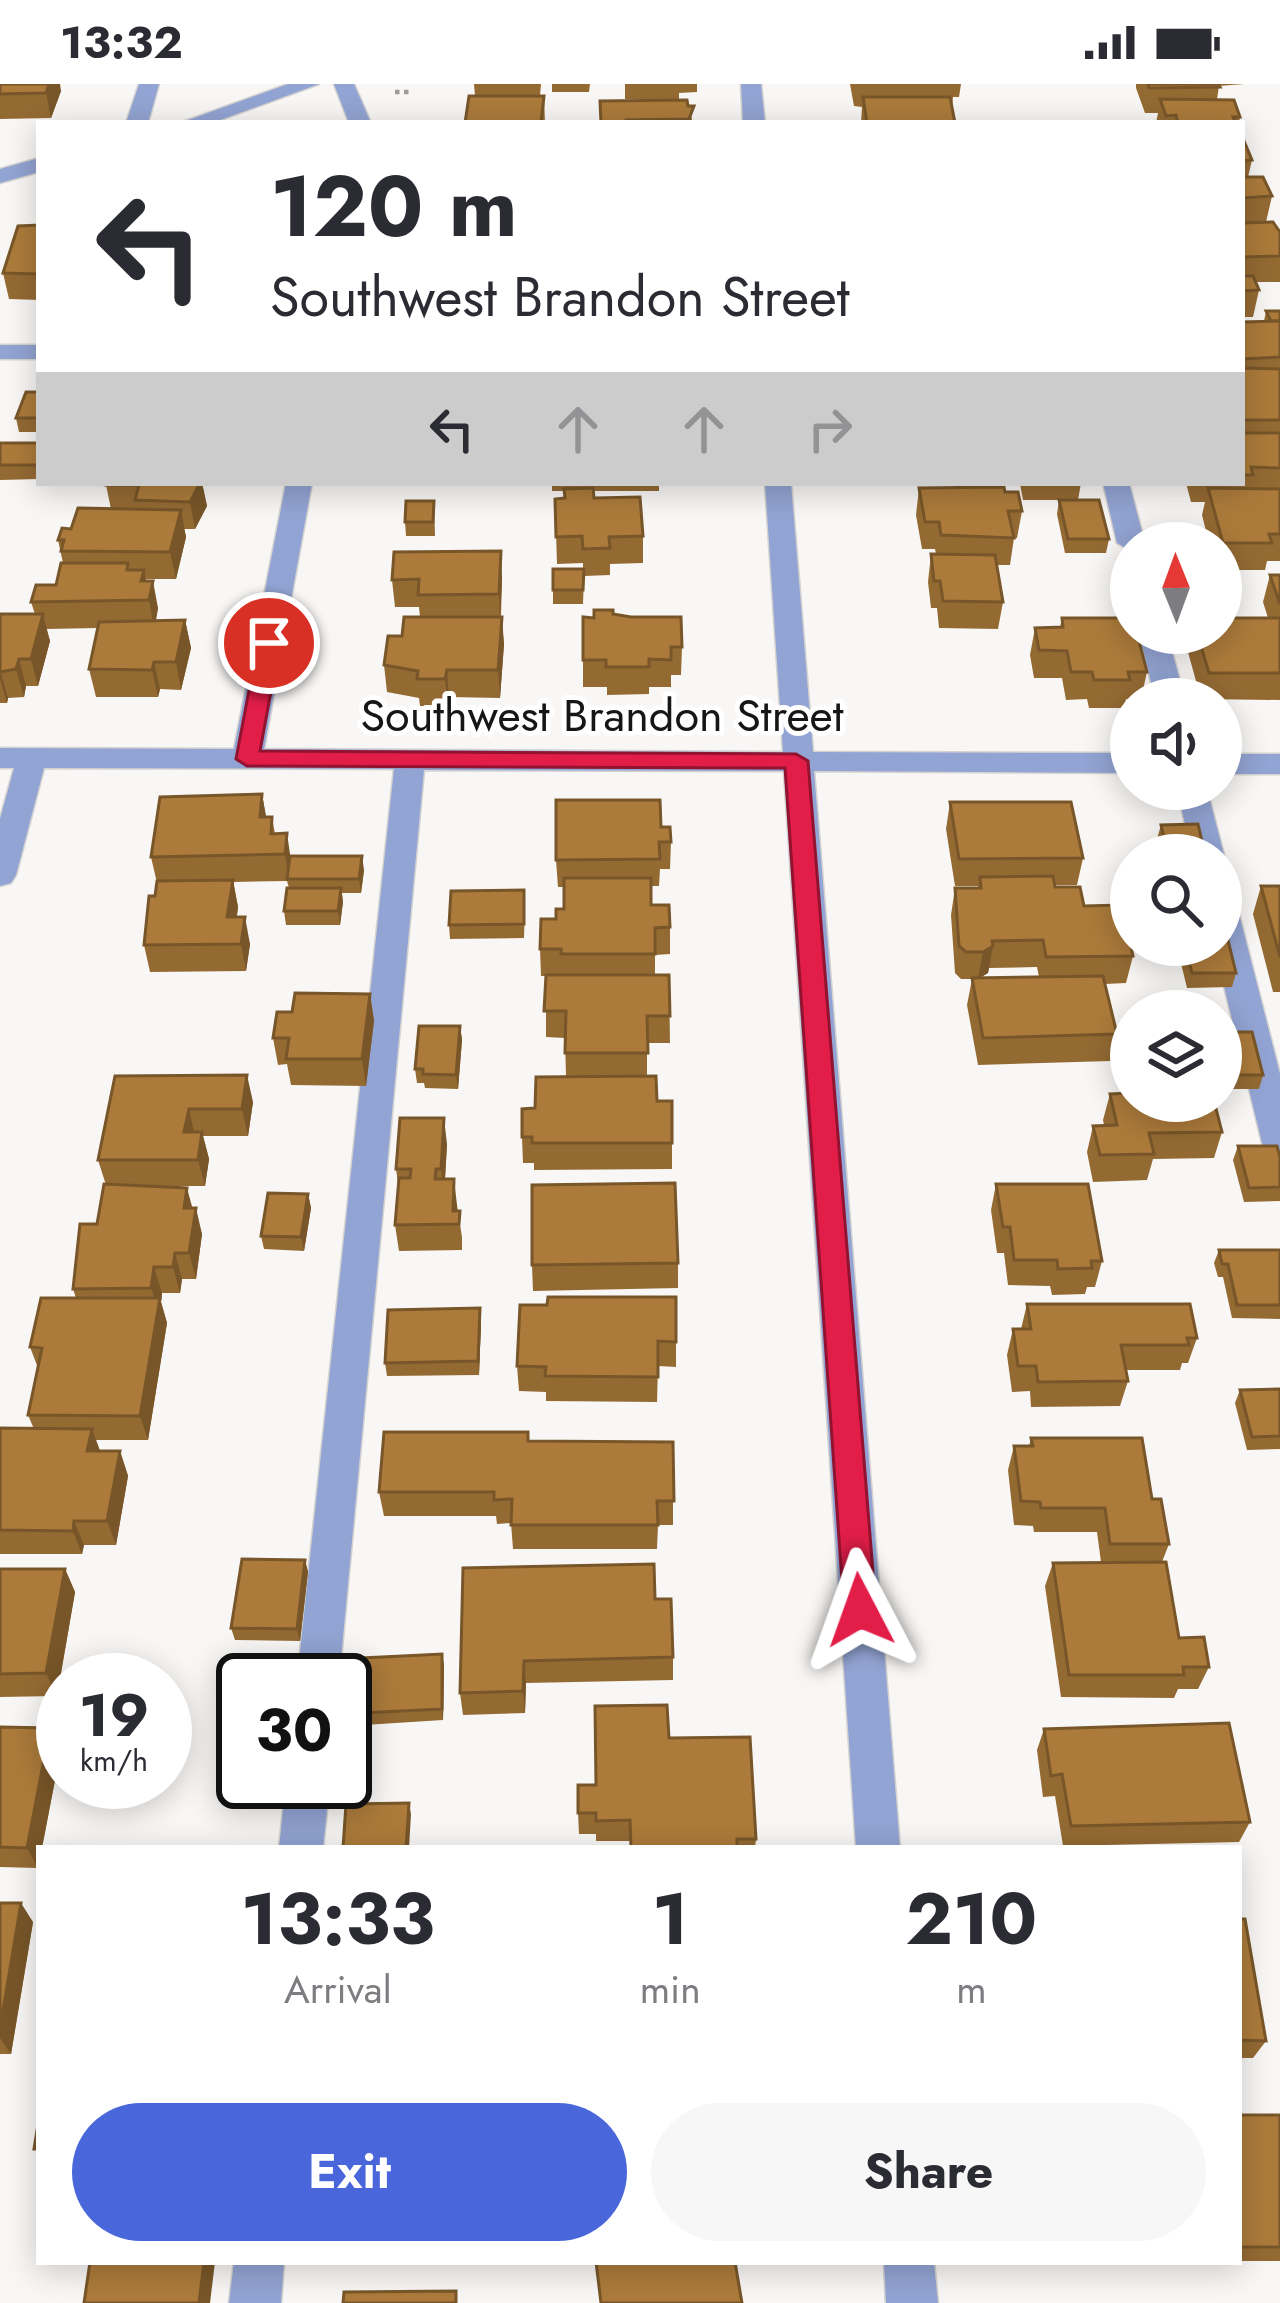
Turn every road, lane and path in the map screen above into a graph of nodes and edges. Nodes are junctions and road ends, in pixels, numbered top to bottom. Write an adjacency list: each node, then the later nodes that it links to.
1 (148, 84): 7 (street)
2 (309, 84): 8 (street)
3 (344, 84): 9 (street)
4 (751, 84): 10 (street)
5 (395, 92): 6 (path)
6 (413, 92)
7 (137, 120)
8 (200, 120)
9 (360, 120)
10 (754, 120)
11 (36, 166): 12 (street)
12 (0, 176)
13 (0, 352): 14 (street)
14 (36, 352)
15 (298, 486): 22 (street)
16 (778, 486): 23 (street)
17 (1117, 486): 18 (street)
18 (1126, 522)
19 (0, 758): 20 (street, Southwest Brandon Street)
20 (32, 758): 22 (street, Southwest Brandon Street); 27 (street)
21 (410, 758): 22 (street, Southwest Brandon Street); 23 (street, Southwest Brandon Street); 30 (street)
22 (247, 759)
23 (796, 761): 24 (street, Southwest Brandon Street); 33 (street)
24 (1110, 763)
25 (1242, 764): 26 (street)
26 (1280, 764)
27 (0, 875)
28 (1236, 966): 29 (street)
29 (1280, 1143)
30 (321, 1653)
31 (305, 1809): 32 (street)
32 (301, 1845)
33 (878, 1845)
34 (259, 2265): 36 (street)
35 (909, 2265): 37 (street)
36 (255, 2303)
37 (912, 2303)

